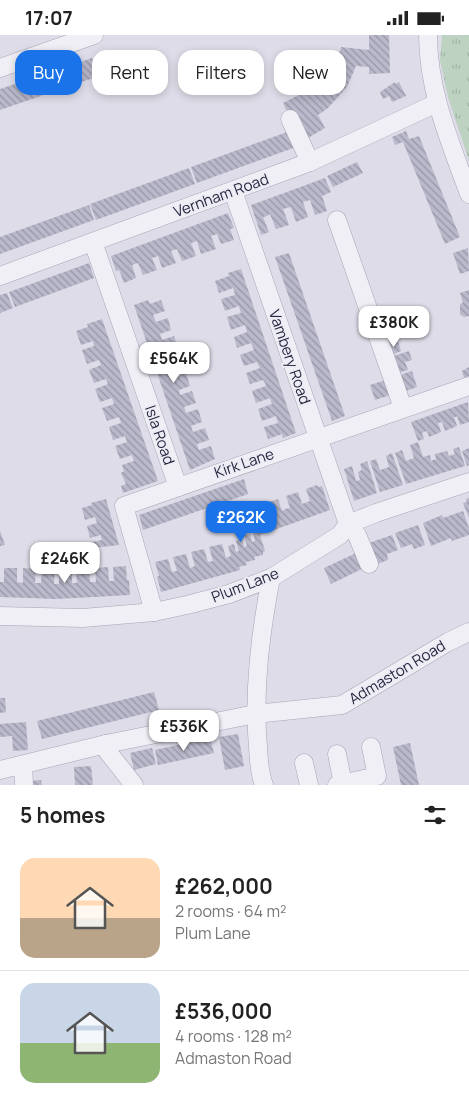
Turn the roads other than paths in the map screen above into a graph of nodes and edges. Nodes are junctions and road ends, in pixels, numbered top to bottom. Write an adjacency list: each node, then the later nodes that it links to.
1 (94, 35): 3 (street)
2 (428, 35): 4 (street)
3 (0, 68)
4 (437, 103): 6 (street, Vernham Road); 8 (street)
5 (290, 119): 6 (street)
6 (310, 162): 7 (street, Vernham Road)
7 (233, 191): 10 (street, Vernham Road); 14 (street, Vambery Road)
8 (469, 194)
9 (337, 220): 13 (street)
10 (93, 242): 11 (street, Vernham Road); 16 (street, Isla Road)
11 (0, 276)
12 (469, 385): 13 (street, Kirk Lane)
13 (403, 408): 14 (street, Kirk Lane)
14 (318, 438): 16 (street, Kirk Lane); 17 (street, Vambery Road)
15 (469, 482): 17 (street, Plum Lane)
16 (178, 487): 20 (street, Kirk Lane)
17 (348, 524): 18 (street, Vambery Road); 19 (street, Plum Lane)
18 (369, 564)
19 (272, 578): 20 (street, Plum Lane); 23 (street)
20 (154, 612): 21 (street, Plum Lane)
21 (0, 616)
22 (469, 632): 23 (street, Admaston Road)
23 (255, 714): 24 (street, Admaston Road); 35 (street)
24 (106, 744): 28 (street, Admaston Road); 29 (street)
25 (370, 747): 31 (street)
26 (337, 754): 31 (street)
27 (304, 763): 36 (street)
28 (23, 765): 30 (street, Admaston Road); 32 (street)
29 (118, 765): 33 (street); 34 (street)
30 (0, 770)
31 (340, 784)
32 (24, 785)
33 (120, 785)
34 (134, 785)
35 (264, 785)
36 (309, 785)

